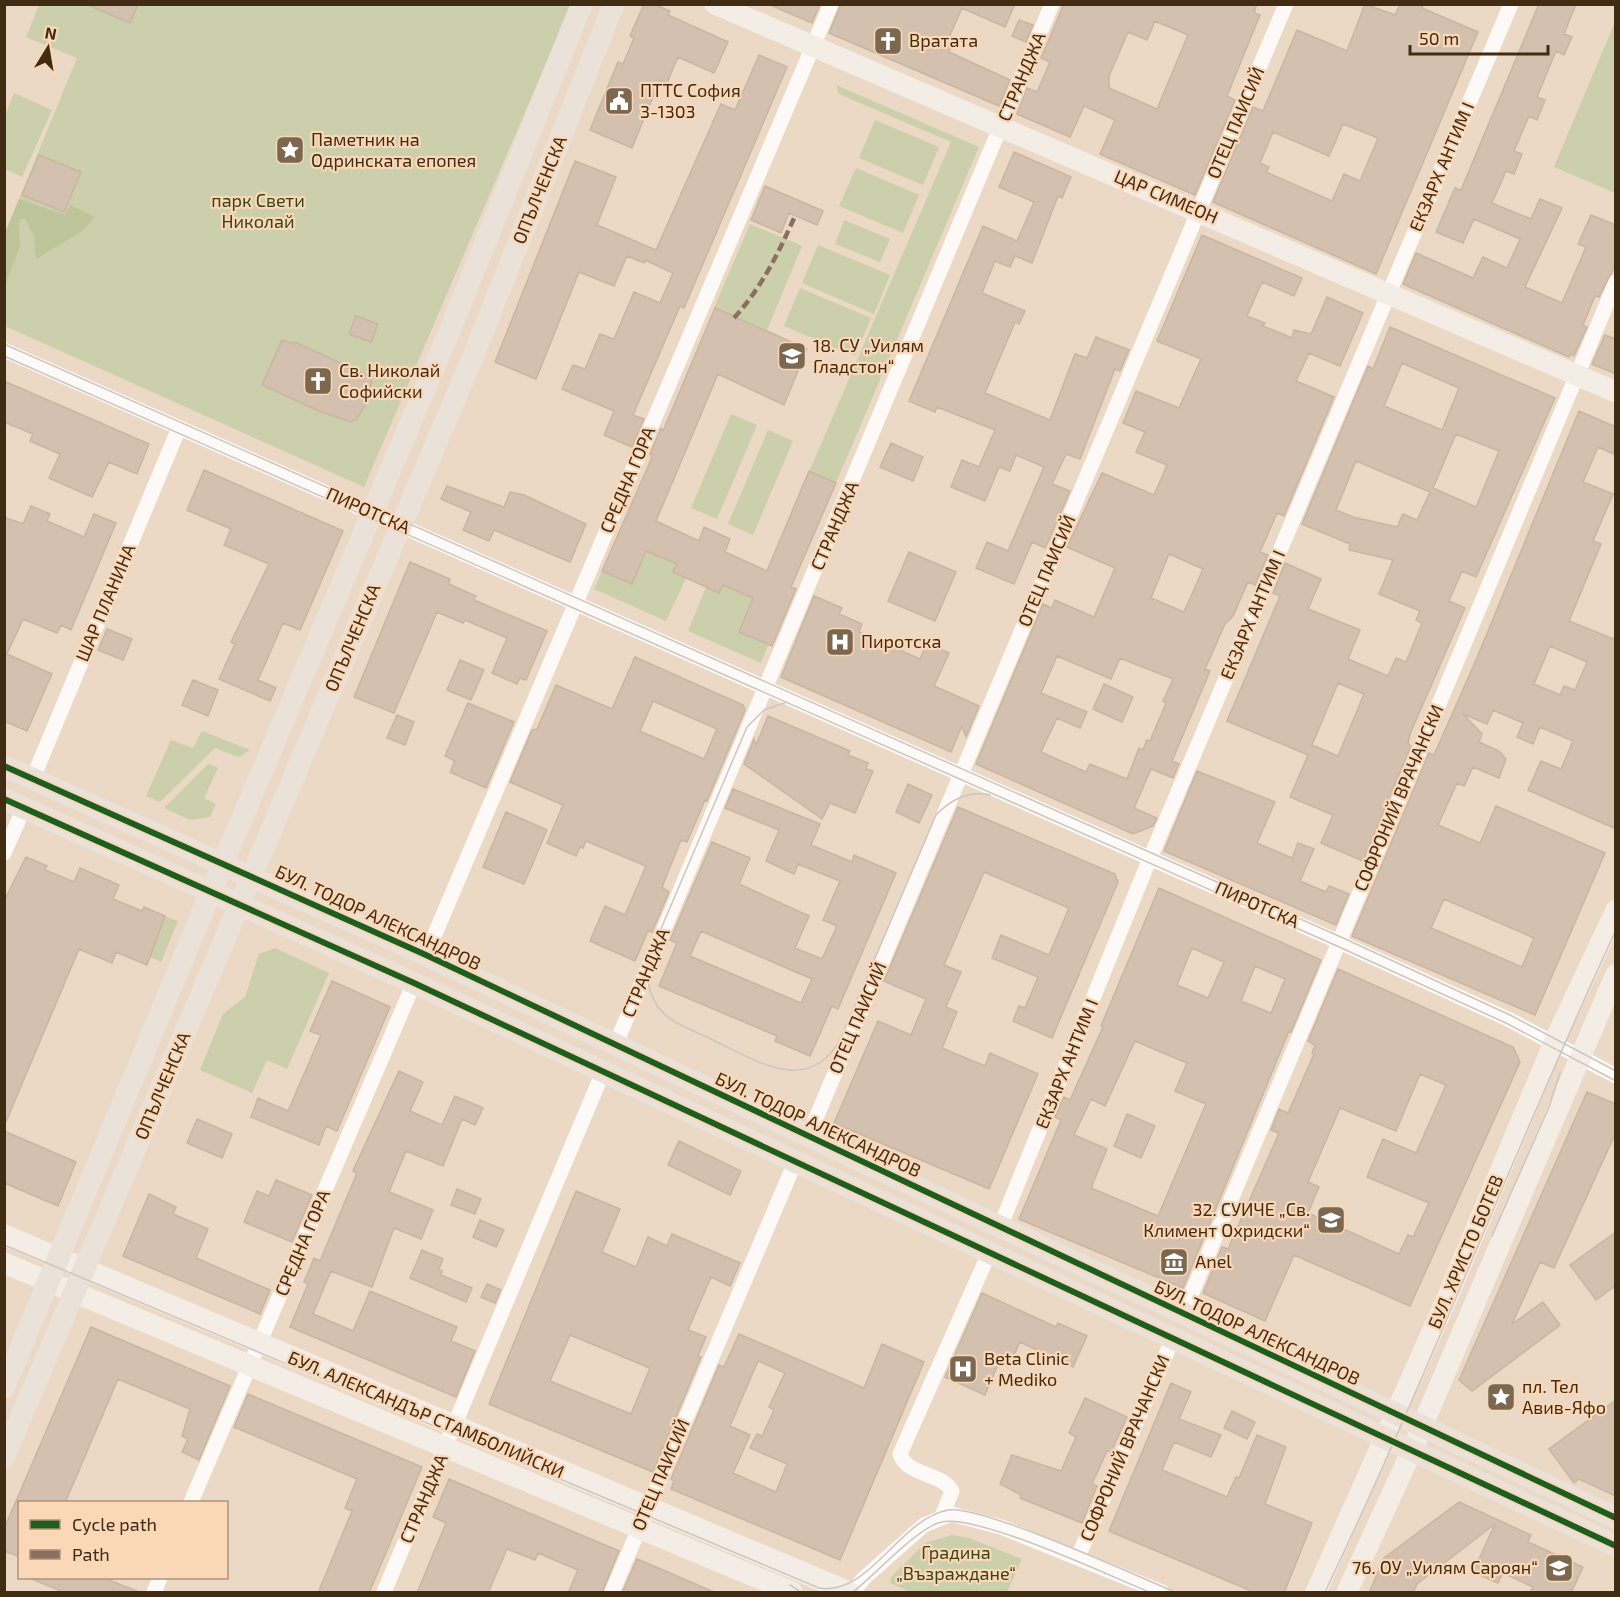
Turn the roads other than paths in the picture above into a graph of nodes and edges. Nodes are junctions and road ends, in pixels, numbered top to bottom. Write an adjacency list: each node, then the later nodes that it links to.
1 (582, 4): 17 (main road, ОПЪЛЧЕНСКА)
2 (614, 4): 18 (main road, ОПЪЛЧЕНСКА)
3 (715, 4): 8 (main road, ЦАР СИМЕОН)
4 (831, 4): 8 (street, СРЕДНА ГОРА)
5 (1052, 4): 9 (street, СТРАНДЖА)
6 (1286, 4): 10 (street, ОТЕЦ ПАИСИЙ)
7 (1511, 4): 12 (street, ЕКЗАРХ АНТИМ I)
8 (813, 47): 9 (main road, ЦАР СИМЕОН); 19 (street, СРЕДНА ГОРА)
9 (1001, 127): 10 (main road, ЦАР СИМЕОН); 20 (street, СТРАНДЖА)
10 (1199, 212): 12 (main road, ЦАР СИМЕОН); 22 (street, ОТЕЦ ПАИСИЙ)
11 (1616, 282): 14 (street, СОФРОНИЙ ВРАЧАНСКИ)
12 (1389, 294): 14 (main road, ЦАР СИМЕОН); 26 (street, ЕКЗАРХ АНТИМ I)
13 (4, 350): 16 (street, ПИРОТСКА)
14 (1576, 375): 15 (main road, ЦАР СИМЕОН); 32 (street, СОФРОНИЙ ВРАЧАНСКИ)
15 (1616, 392)
16 (179, 428): 17 (street, ПИРОТСКА); 23 (street, ШАР ПЛАНИНА)
17 (372, 513): 18 (street, ПИРОТСКА); 27 (main road, ОПЪЛЧЕНСКА)
18 (400, 525): 19 (street, ПИРОТСКА); 28 (main road, ОПЪЛЧЕНСКА)
19 (576, 603): 20 (street, ПИРОТСКА); 33 (street, СРЕДНА ГОРА)
20 (767, 688): 22 (street, ПИРОТСКА); 37 (street, СТРАНДЖА)
21 (4, 766): 23 (main road, БУЛ. ТОДОР АЛЕКСАНДРОВ)
22 (961, 774): 26 (street, ПИРОТСКА); 41 (street, ОТЕЦ ПАИСИЙ)
23 (33, 778): 27 (main road, БУЛ. ТОДОР АЛЕКСАНДРОВ)
24 (14, 803): 25 (street); 29 (main road)
25 (4, 853)
26 (1150, 858): 32 (street, ПИРОТСКА); 43 (street, ЕКЗАРХ АНТИМ I)
27 (223, 863): 28 (main road, БУЛ. ТОДОР АЛЕКСАНДРОВ); 29 (main road, ОПЪЛЧЕНСКА)
28 (252, 876): 30 (main road, ОПЪЛЧЕНСКА); 33 (main road, БУЛ. ТОДОР АЛЕКСАНДРОВ)
29 (212, 891): 30 (main road); 46 (main road, ОПЪЛЧЕНСКА)
30 (239, 904): 35 (main road); 48 (main road, ОПЪЛЧЕНСКА)
31 (1616, 910): 36 (main road, БУЛ. ХРИСТО БОТЕВ)
32 (1339, 942): 36 (street, ПИРОТСКА); 51 (street, СОФРОНИЙ ВРАЧАНСКИ)
33 (426, 955): 37 (main road, БУЛ. ТОДОР АЛЕКСАНДРОВ)
34 (1616, 974): 38 (main road, БУЛ. ХРИСТО БОТЕВ)
35 (414, 983): 39 (main road); 53 (street, СРЕДНА ГОРА)
36 (1553, 1044): 38 (street, ПИРОТСКА); 56 (main road, БУЛ. ХРИСТО БОТЕВ)
37 (615, 1046): 41 (main road, БУЛ. ТОДОР АЛЕКСАНДРОВ)
38 (1579, 1058): 40 (street, ПИРОТСКА); 58 (main road, БУЛ. ХРИСТО БОТЕВ)
39 (603, 1072): 42 (main road); 57 (street, СТРАНДЖА)
40 (1616, 1076)
41 (808, 1137): 43 (main road, БУЛ. ТОДОР АЛЕКСАНДРОВ)
42 (796, 1160): 45 (main road); 64 (street, ОТЕЦ ПАИСИЙ)
43 (1000, 1227): 51 (main road, БУЛ. ТОДОР АЛЕКСАНДРОВ)
44 (4, 1235): 46 (main road, БУЛ. АЛЕКСАНДЪР СТАМБОЛИЙСКИ)
45 (990, 1251): 52 (main road); 65 (street)
46 (58, 1258): 48 (main road, БУЛ. АЛЕКСАНДЪР СТАМБОЛИЙСКИ); 49 (main road, ОПЪЛЧЕНСКА)
47 (4, 1263): 49 (main road, БУЛ. АЛЕКСАНДЪР СТАМБОЛИЙСКИ)
48 (86, 1270): 50 (main road, ОПЪЛЧЕНСКА); 53 (main road, БУЛ. АЛЕКСАНДЪР СТАМБОЛИЙСКИ)
49 (49, 1281): 50 (main road, БУЛ. АЛЕКСАНДЪР СТАМБОЛИЙСКИ); 55 (main road, ОПЪЛЧЕНСКА)
50 (76, 1293): 54 (main road, БУЛ. АЛЕКСАНДЪР СТАМБОЛИЙСКИ); 62 (main road, ОПЪЛЧЕНСКА)
51 (1183, 1314): 56 (main road, БУЛ. ТОДОР АЛЕКСАНДРОВ)
52 (1173, 1338): 59 (main road); 69 (street, СОФРОНИЙ ВРАЧАНСКИ)
53 (259, 1344): 54 (street, СРЕДНА ГОРА); 57 (main road, БУЛ. АЛЕКСАНДЪР СТАМБОЛИЙСКИ)
54 (250, 1366): 60 (main road, БУЛ. АЛЕКСАНДЪР СТАМБОЛИЙСКИ); 63 (street, СРЕДНА ГОРА)
55 (4, 1388)
56 (1396, 1415): 58 (main road, БУЛ. ТОДОР АЛЕКСАНДРОВ); 59 (main road, БУЛ. ХРИСТО БОТЕВ)
57 (455, 1427): 60 (street, СТРАНДЖА); 64 (main road, БУЛ. АЛЕКСАНДЪР СТАМБОЛИЙСКИ)
58 (1422, 1427): 61 (main road, БУЛ. ХРИСТО БОТЕВ); 66 (main road, БУЛ. ТОДОР АЛЕКСАНДРОВ)
59 (1385, 1438): 61 (main road); 77 (main road, БУЛ. ХРИСТО БОТЕВ)
60 (446, 1448): 67 (main road, БУЛ. АЛЕКСАНДЪР СТАМБОЛИЙСКИ); 72 (street, СТРАНДЖА)
61 (1412, 1450): 68 (main road); 78 (main road, БУЛ. ХРИСТО БОТЕВ)
62 (4, 1457)
63 (192, 1501)
64 (646, 1508): 67 (street, ОТЕЦ ПАИСИЙ); 75 (main road, БУЛ. АЛЕКСАНДЪР СТАМБОЛИЙСКИ)
65 (942, 1516): 69 (street); 75 (street)
66 (1616, 1518)
67 (638, 1528): 73 (street, ОТЕЦ ПАИСИЙ); 74 (main road, БУЛ. АЛЕКСАНДЪР СТАМБОЛИЙСКИ)
68 (1616, 1546)
69 (1078, 1557): 76 (street)
70 (160, 1579): 71 (street)
71 (154, 1593)
72 (384, 1593)
73 (612, 1593)
74 (792, 1593)
75 (851, 1593)
76 (1162, 1593)
77 (1316, 1593)
78 (1347, 1593)

